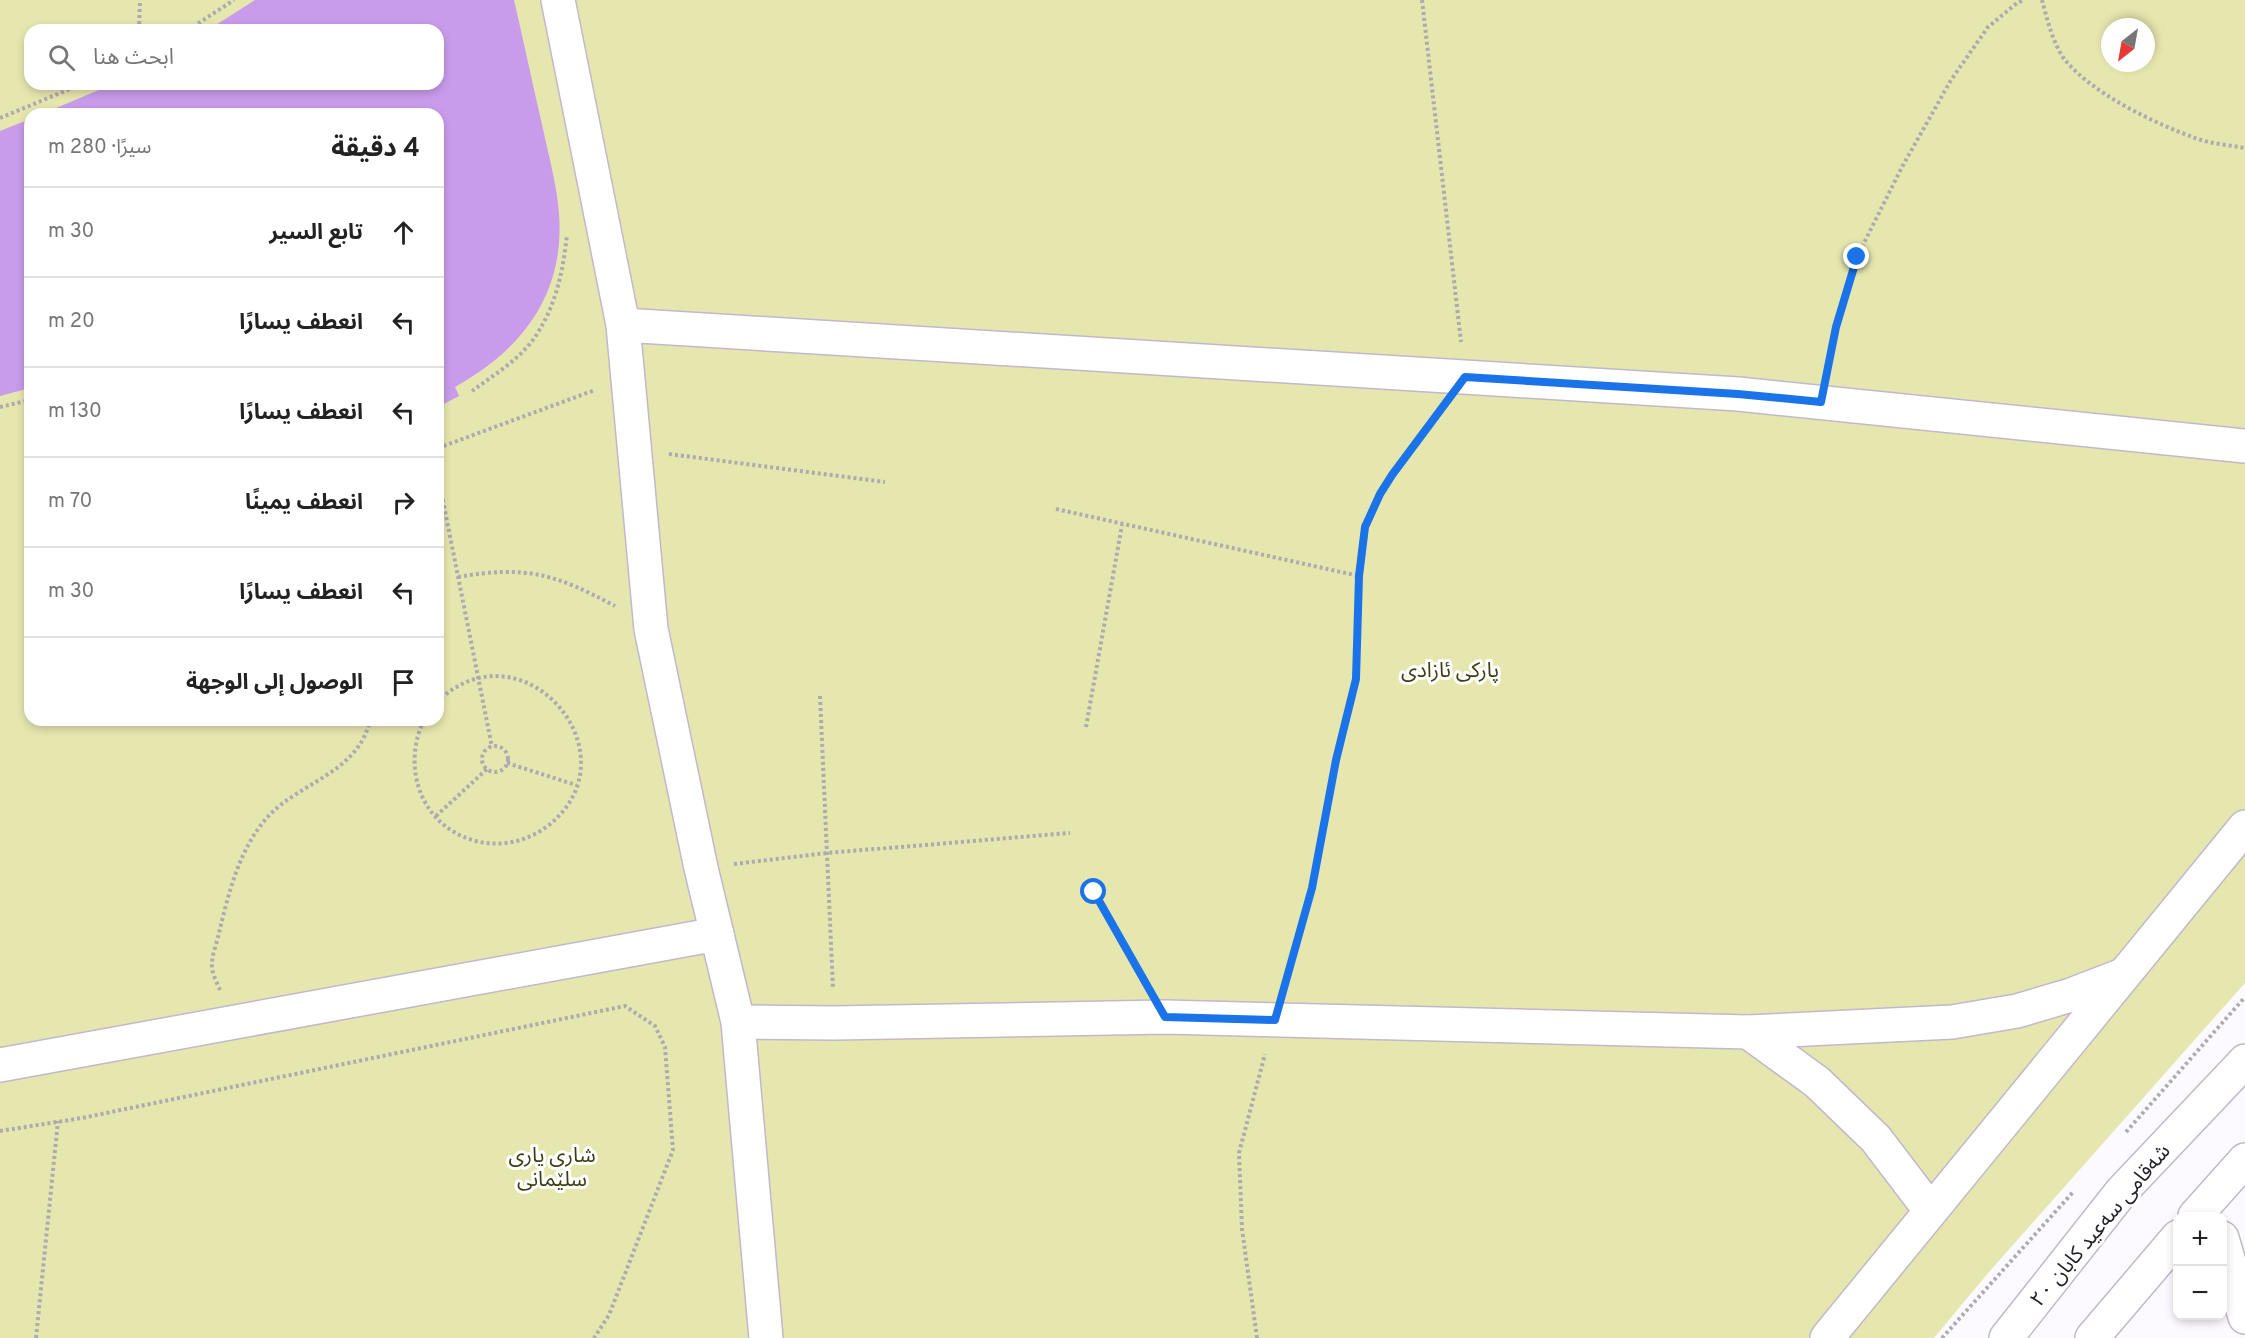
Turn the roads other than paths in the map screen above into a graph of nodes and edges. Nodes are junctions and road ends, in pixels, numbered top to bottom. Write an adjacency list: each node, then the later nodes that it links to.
1 (558, 0): 2 (street)
2 (623, 325): 3 (street); 5 (street)
3 (2245, 446)
4 (2245, 827): 6 (street)
5 (717, 934): 7 (street); 10 (street)
6 (2123, 975): 8 (street); 12 (street)
7 (738, 1022): 8 (street); 17 (street)
8 (1748, 1032): 12 (street)
9 (2245, 1061): 19 (street, شەقامی سەعید کابان ٢٠)
10 (0, 1065)
11 (2245, 1160): 13 (street)
12 (1930, 1210): 18 (street)
13 (2207, 1210)
14 (2173, 1243): 20 (street)
15 (2227, 1252): 16 (street)
16 (2245, 1317)
17 (766, 1338)
18 (1827, 1338)
19 (2006, 1338)
20 (2092, 1338)

